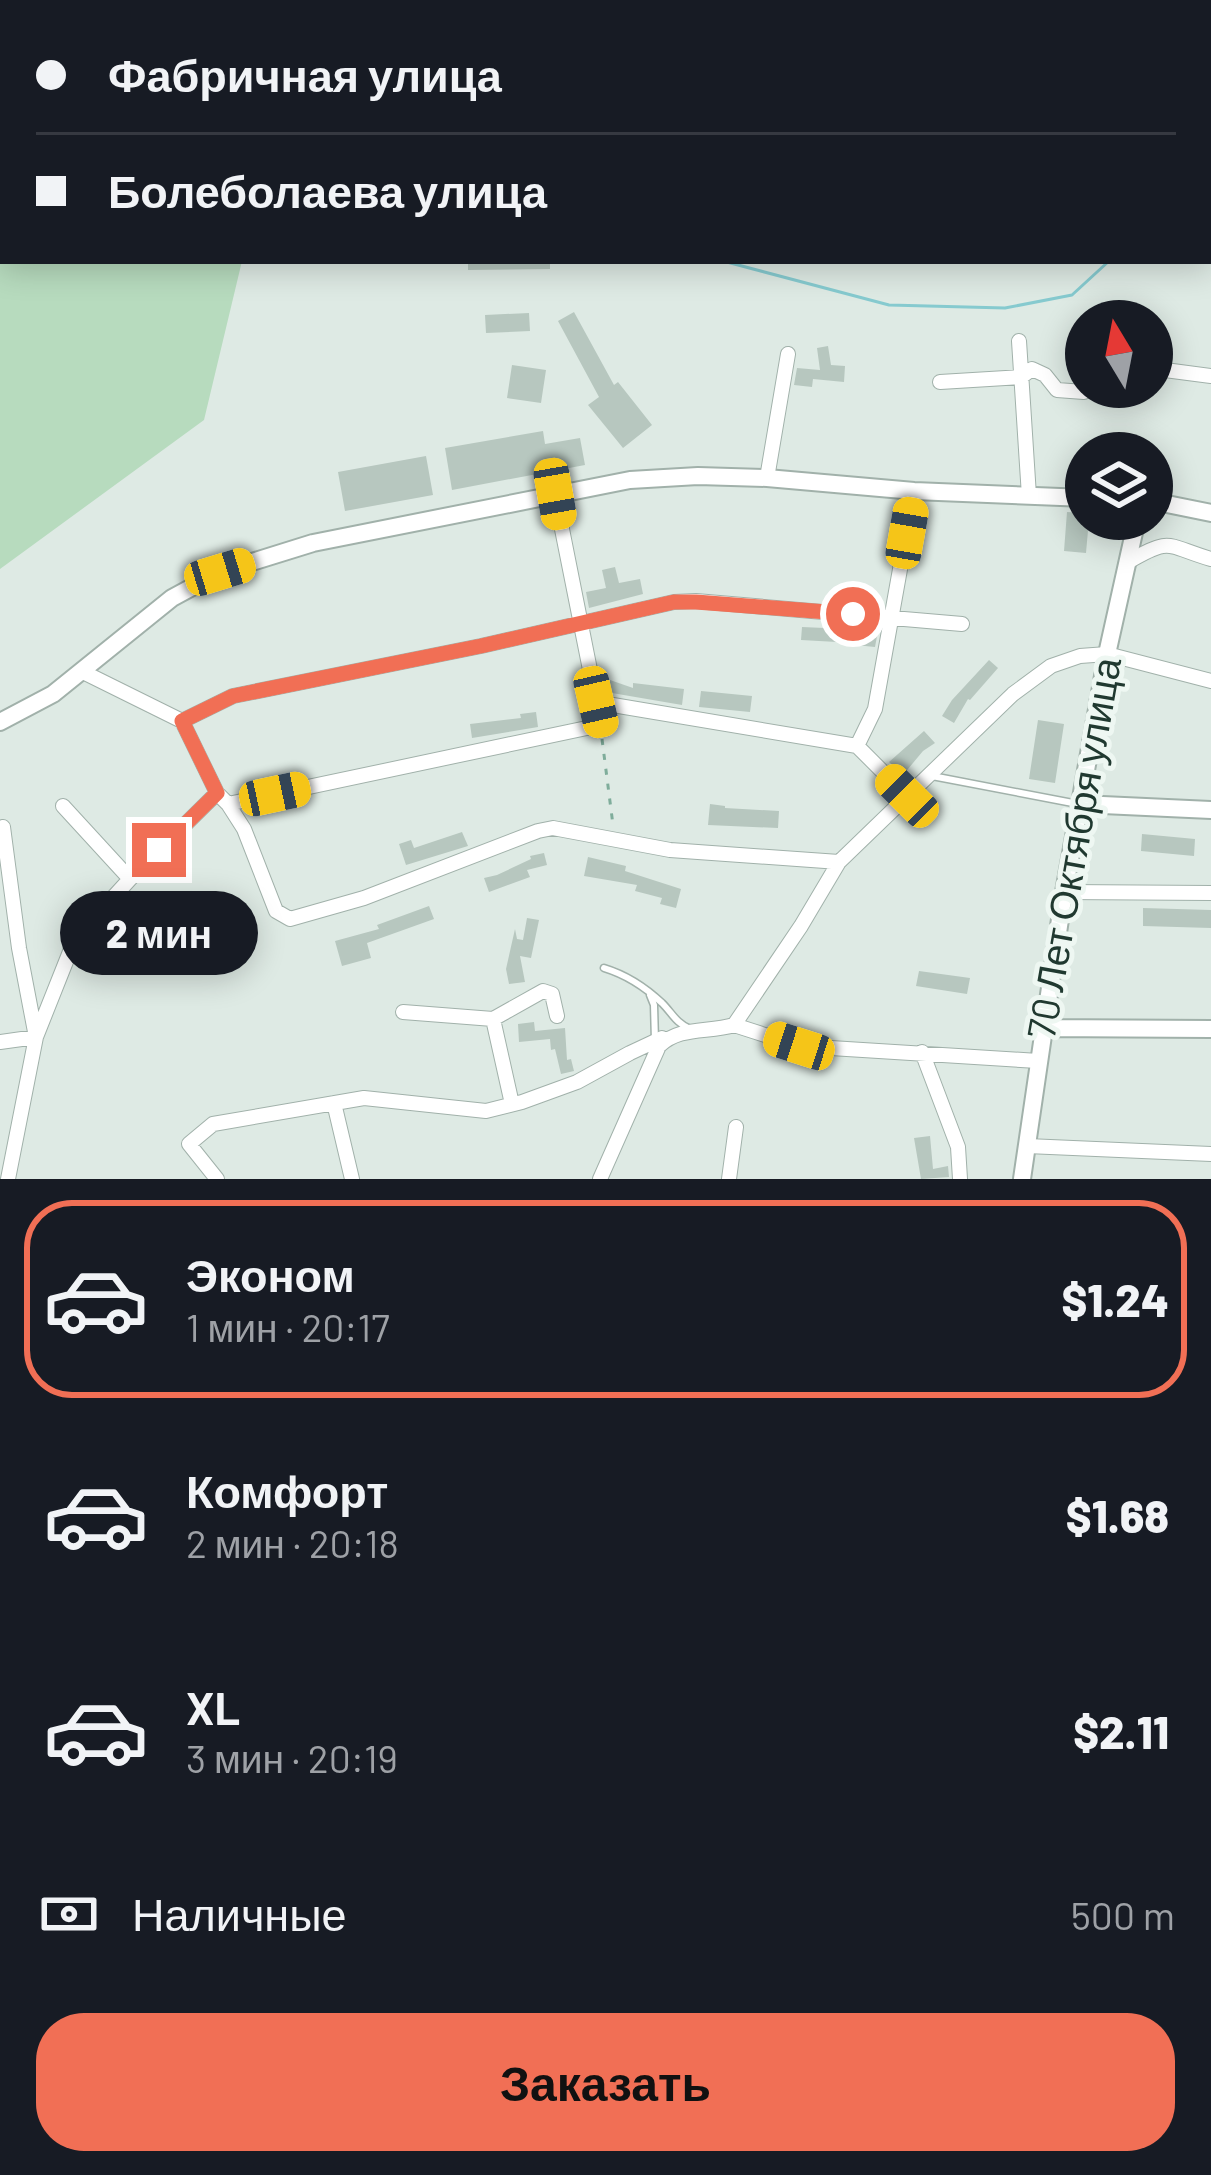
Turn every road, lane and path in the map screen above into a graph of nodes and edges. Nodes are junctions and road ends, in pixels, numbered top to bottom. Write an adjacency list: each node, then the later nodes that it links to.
1 (1019, 341): 5 (street)
2 (788, 354): 8 (street)
3 (1173, 371): 4 (street)
4 (1211, 376)
5 (1022, 377): 6 (street); 7 (street); 11 (street)
6 (940, 382)
7 (1065, 391)
8 (767, 478): 9 (street); 10 (street)
9 (914, 491): 11 (street); 18 (street)
10 (555, 494): 19 (street); 22 (street)
11 (1029, 496): 12 (street)
12 (1065, 497)
13 (1173, 505): 14 (street)
14 (1211, 513)
15 (1133, 540): 17 (street, 70 Лет Октября улица)
16 (1211, 559): 17 (street)
17 (1128, 562): 21 (street, 70 Лет Октября улица)
18 (892, 618): 19 (street); 20 (street); 28 (street)
19 (578, 622): 24 (street); 25 (street)
20 (962, 624)
21 (1107, 654): 23 (street); 29 (street); 32 (street, 70 Лет Октября улица)
22 (83, 672): 25 (street); 26 (street)
23 (1211, 681)
24 (596, 702): 27 (street); 28 (street)
25 (182, 721): 31 (street)
26 (0, 722)
27 (601, 725): 31 (street); 36 (path)
28 (856, 746): 30 (street)
29 (928, 775): 30 (street); 32 (lane)
30 (907, 796): 37 (street)
31 (222, 798): 36 (street); 38 (street)
32 (1081, 804): 34 (street); 39 (street, 70 Лет Октября улица)
33 (63, 806): 38 (street)
34 (1211, 810)
35 (3, 827): 51 (street)
36 (614, 838): 37 (street)
37 (839, 862): 46 (street)
38 (130, 879): 51 (street)
39 (1064, 892): 40 (street); 47 (street, 70 Лет Октября улица)
40 (1211, 893)
41 (604, 968): 42 (lane)
42 (648, 992): 49 (lane); 53 (lane)
43 (404, 1012): 45 (street)
44 (557, 1016): 45 (street)
45 (494, 1019): 57 (street)
46 (734, 1025): 49 (street); 54 (street)
47 (1043, 1028): 48 (street); 55 (street, 70 Лет Октября улица)
48 (1211, 1029)
49 (693, 1031): 50 (street)
50 (672, 1034): 53 (street); 64 (street)
51 (36, 1037): 52 (street); 61 (street)
52 (0, 1042)
53 (655, 1042): 57 (street)
54 (922, 1052): 55 (street); 66 (street)
55 (1038, 1061): 59 (street, 70 Лет Октября улица)
56 (334, 1103): 57 (street); 62 (street); 63 (street)
57 (512, 1104)
58 (736, 1127): 65 (street)
59 (1027, 1146): 60 (street); 67 (street, 70 Лет Октября улица)
60 (1211, 1154)
61 (8, 1179)
62 (217, 1179)
63 (352, 1179)
64 (600, 1179)
65 (729, 1179)
66 (960, 1179)
67 (1022, 1179)

